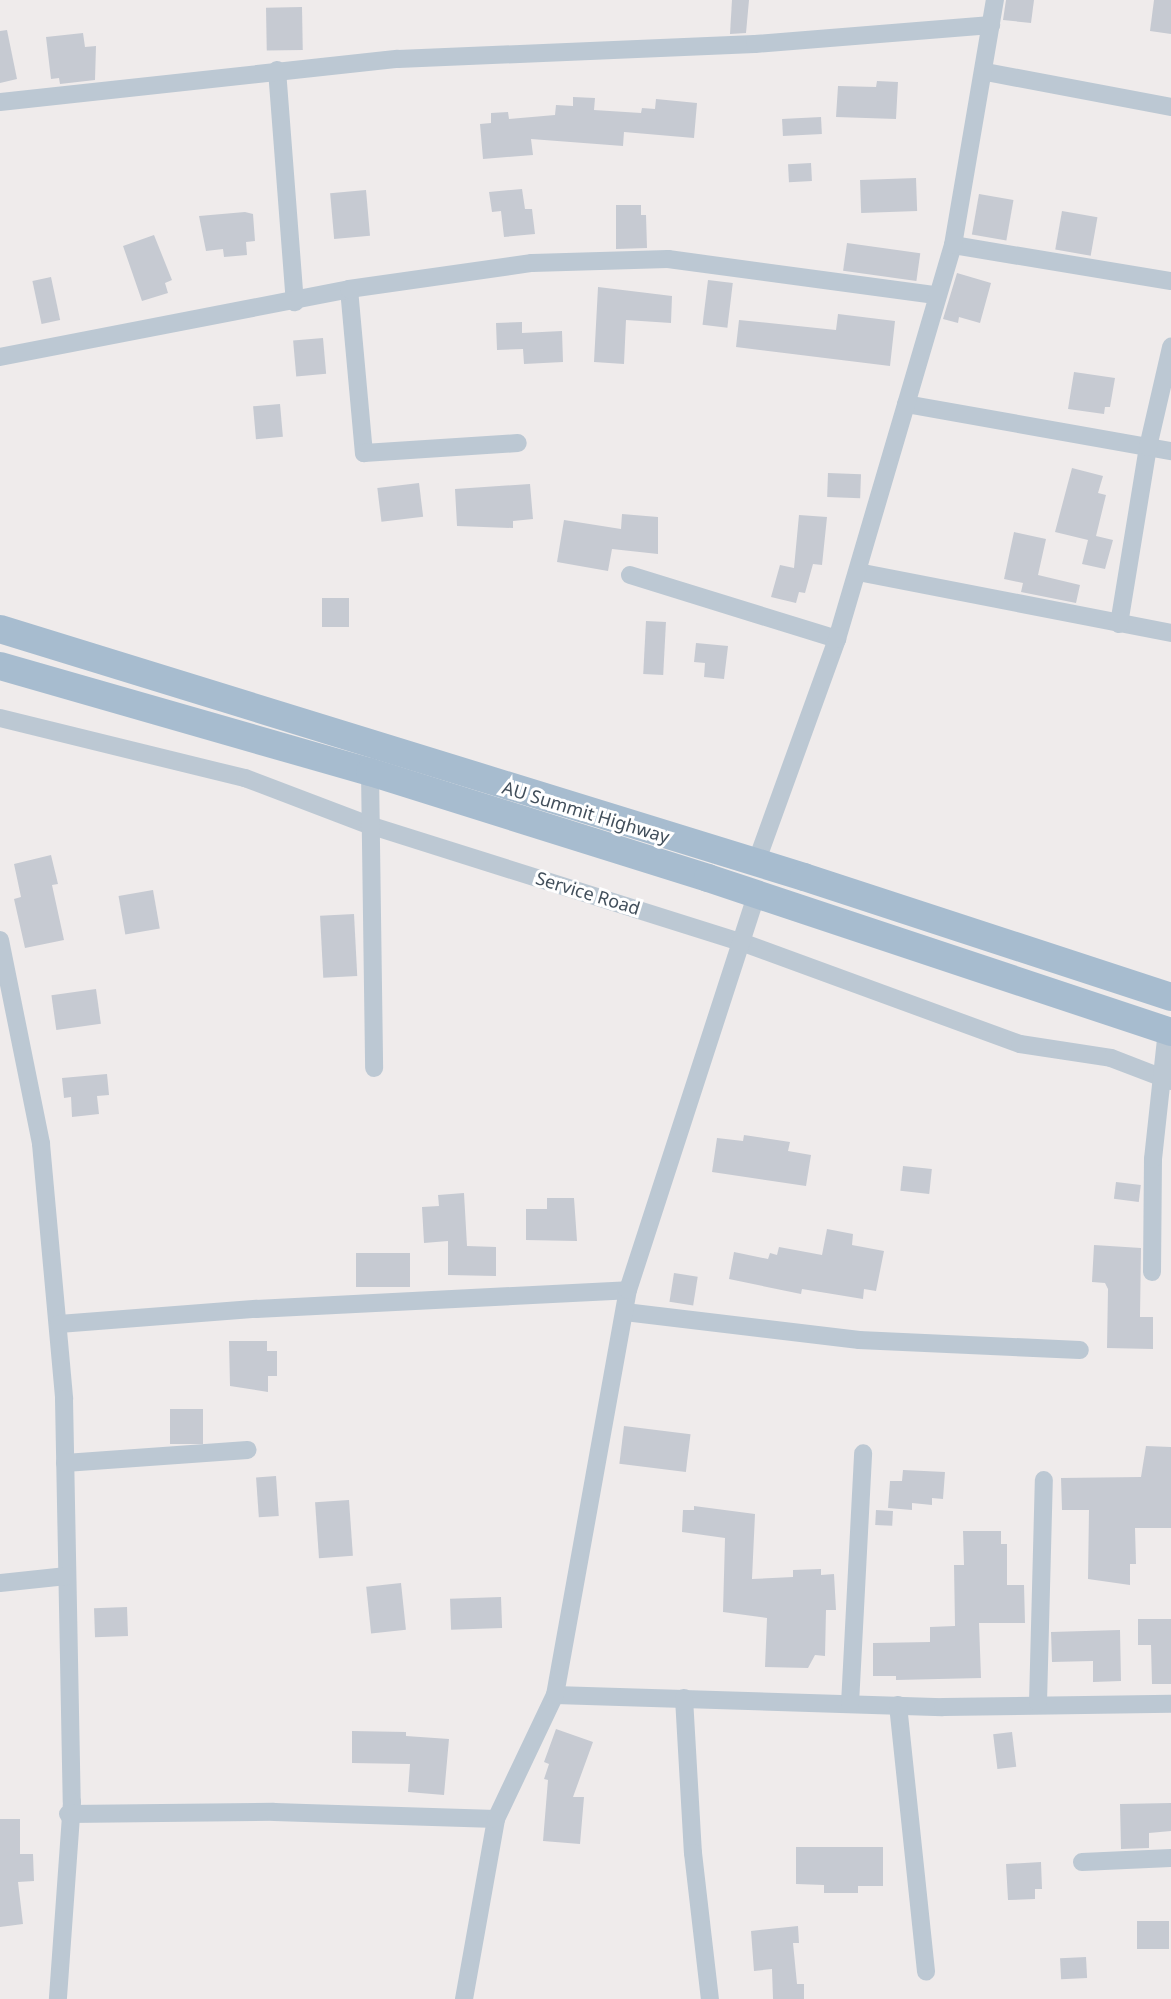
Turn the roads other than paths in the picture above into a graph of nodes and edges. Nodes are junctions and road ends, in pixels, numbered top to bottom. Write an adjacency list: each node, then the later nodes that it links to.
1 (995, 0): 2 (street)
2 (991, 25): 3 (street); 4 (street)
3 (276, 70): 5 (street); 11 (street)
4 (986, 72): 6 (street); 7 (street)
5 (0, 102)
6 (1171, 107)
7 (953, 245): 8 (street); 10 (street)
8 (1171, 281)
9 (349, 289): 10 (street); 11 (street); 15 (street)
10 (936, 295): 14 (street)
11 (295, 302): 13 (street)
12 (1171, 347): 16 (street)
13 (0, 357)
14 (906, 404): 16 (street); 18 (street)
15 (518, 443)
16 (1148, 447): 17 (street); 20 (street)
17 (1171, 451)
18 (858, 572): 20 (street); 23 (street)
19 (630, 575): 23 (street)
20 (1119, 624): 22 (street)
21 (0, 629): 28 (main road, AU Summit Highway)
22 (1171, 633)
23 (837, 639): 28 (street)
24 (0, 666): 26 (main road, AU Summit Highway)
25 (0, 718): 27 (street, Service Road)
26 (370, 772): 27 (street); 29 (main road, AU Summit Highway)
27 (369, 825): 31 (street, Service Road); 34 (street)
28 (756, 863): 32 (main road, AU Summit Highway)
29 (757, 894): 31 (street); 33 (main road, AU Summit Highway)
30 (0, 940): 39 (street)
31 (741, 942): 35 (street, Service Road); 37 (street)
32 (1171, 997)
33 (1169, 1031): 35 (street)
34 (374, 1068)
35 (1165, 1079): 36 (street)
36 (1152, 1272)
37 (628, 1290): 38 (street); 39 (street)
38 (625, 1312): 40 (street); 47 (street)
39 (59, 1324): 43 (street)
40 (1080, 1350)
41 (248, 1450): 43 (street)
42 (863, 1453): 50 (street)
43 (65, 1463): 45 (street)
44 (1044, 1480): 49 (street)
45 (66, 1576): 46 (street); 53 (street)
46 (0, 1583)
47 (555, 1695): 48 (street); 54 (street)
48 (684, 1698): 50 (street); 60 (street)
49 (1038, 1703): 51 (street); 52 (street)
50 (850, 1704): 52 (street)
51 (1171, 1704)
52 (898, 1705): 57 (street)
53 (68, 1814): 54 (street); 58 (street)
54 (496, 1819): 59 (street)
55 (1171, 1858): 56 (street)
56 (1082, 1862)
57 (926, 1972)
58 (58, 1999)
59 (464, 1999)
60 (709, 1999)

